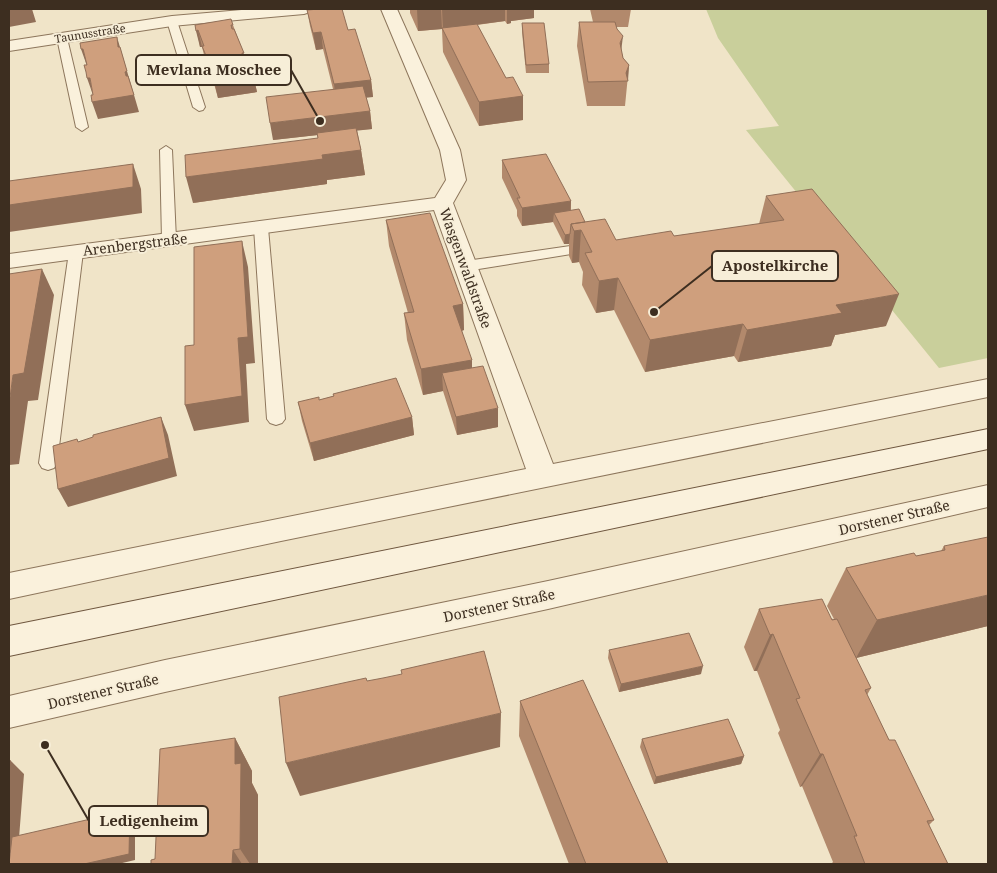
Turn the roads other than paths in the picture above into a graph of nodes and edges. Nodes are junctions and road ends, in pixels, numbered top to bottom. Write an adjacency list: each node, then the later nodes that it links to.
1 (304, 9): 3 (street, Taunusstraße)
2 (389, 9): 9 (street, Wasgenwaldstraße)
3 (173, 13): 4 (street, Taunusstraße); 6 (lane)
4 (62, 38): 5 (street, Taunusstraße); 7 (lane)
5 (9, 46)
6 (199, 107)
7 (82, 127)
8 (166, 150): 11 (lane)
9 (442, 203): 10 (street, Arenbergstraße); 15 (street, Wasgenwaldstraße)
10 (261, 228): 11 (street, Arenbergstraße); 17 (lane)
11 (169, 240): 13 (street, Arenbergstraße)
12 (609, 245): 15 (lane)
13 (76, 252): 14 (street, Arenbergstraße); 19 (lane)
14 (9, 261)
15 (466, 266): 20 (street, Wasgenwaldstraße)
16 (988, 388): 20 (street)
17 (276, 419)
18 (988, 439): 23 (street)
19 (48, 463)
20 (543, 476): 22 (street)
21 (988, 496): 24 (street, Dorstener Straße)
22 (9, 586)
23 (9, 641)
24 (9, 712)

